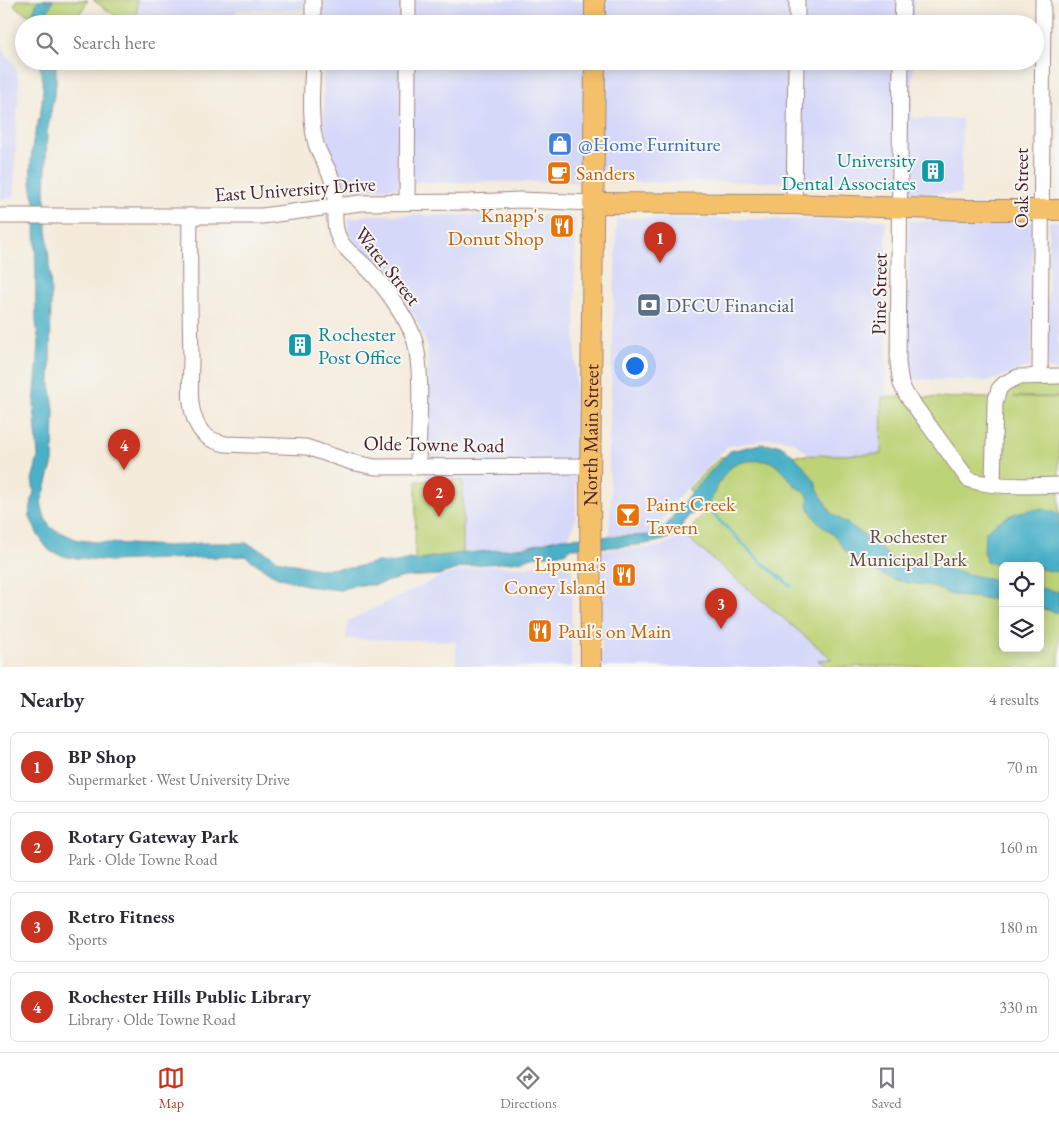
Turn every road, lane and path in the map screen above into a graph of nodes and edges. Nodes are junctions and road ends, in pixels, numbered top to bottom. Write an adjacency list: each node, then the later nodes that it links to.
1 (314, 0): 7 (street)
2 (408, 0): 8 (street)
3 (595, 0): 9 (main road)
4 (797, 0): 10 (street)
5 (903, 0): 11 (street)
6 (1043, 0): 12 (street, Oak Street)
7 (313, 15)
8 (408, 15)
9 (595, 15)
10 (796, 15)
11 (902, 15)
12 (1044, 15)
13 (1044, 30): 24 (street, Oak Street)
14 (313, 70): 22 (street, Water Street)
15 (408, 70): 19 (street)
16 (595, 70): 20 (main road, North Main Street)
17 (796, 70): 21 (street)
18 (901, 70): 23 (street, Pine Street)
19 (407, 202): 20 (street, East University Drive); 22 (street, East University Drive)
20 (593, 203): 21 (main road); 29 (main road, North Main Street)
21 (794, 204): 23 (main road)
22 (335, 206): 26 (street, East University Drive); 30 (street, Water Street)
23 (900, 207): 24 (main road); 31 (street, Pine Street)
24 (1050, 210): 27 (street, Oak Street)
25 (0, 216): 26 (street, East University Drive)
26 (190, 216): 30 (street, Olde Towne Road)
27 (1040, 376): 28 (street); 31 (street)
28 (1059, 376)
29 (590, 466): 30 (street, Olde Towne Road); 33 (main road, North Main Street)
30 (418, 467)
31 (993, 484): 32 (street, Pine Street)
32 (1059, 485)
33 (591, 667)

